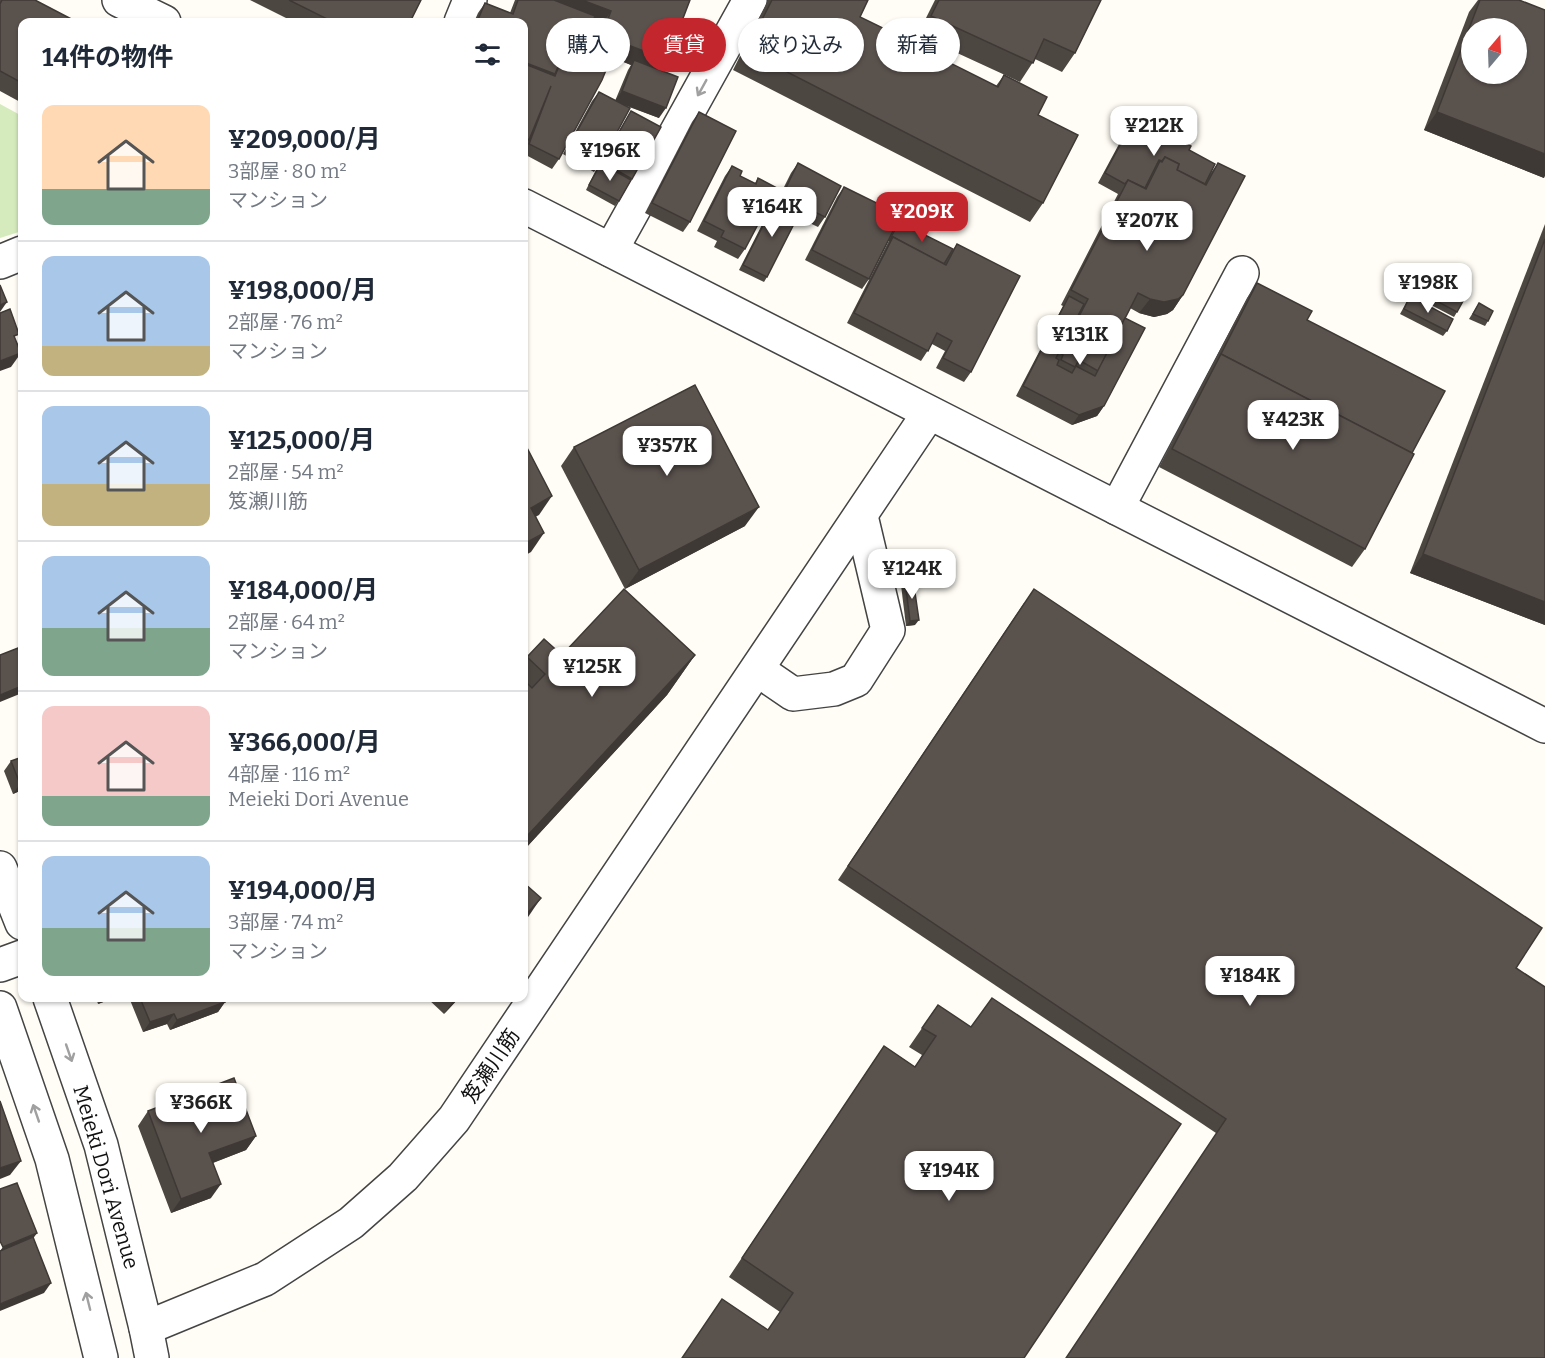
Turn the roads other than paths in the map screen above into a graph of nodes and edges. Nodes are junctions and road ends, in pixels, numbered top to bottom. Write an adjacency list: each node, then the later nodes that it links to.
1 (119, 0): 4 (street)
2 (470, 0): 5 (street)
3 (750, 0): 7 (street, one-way to 7)
4 (156, 18)
5 (463, 18)
6 (528, 208): 7 (street)
7 (611, 250): 11 (street)
8 (18, 255): 9 (street)
9 (0, 262)
10 (1242, 273): 12 (street)
11 (929, 413): 12 (street); 13 (street, 笈瀬川筋)
12 (1117, 508): 15 (street)
13 (861, 516): 14 (street, 笈瀬川筋); 14 (street)
14 (759, 670): 22 (street, 笈瀬川筋)
15 (1545, 726)
16 (0, 868): 17 (street)
17 (18, 913)
18 (18, 958): 19 (street)
19 (0, 965)
20 (51, 1002): 22 (street, Meieki Dori Avenue, one-way to 22)
21 (0, 1008): 23 (street, one-way to 21)
22 (149, 1343)
23 (101, 1358)

